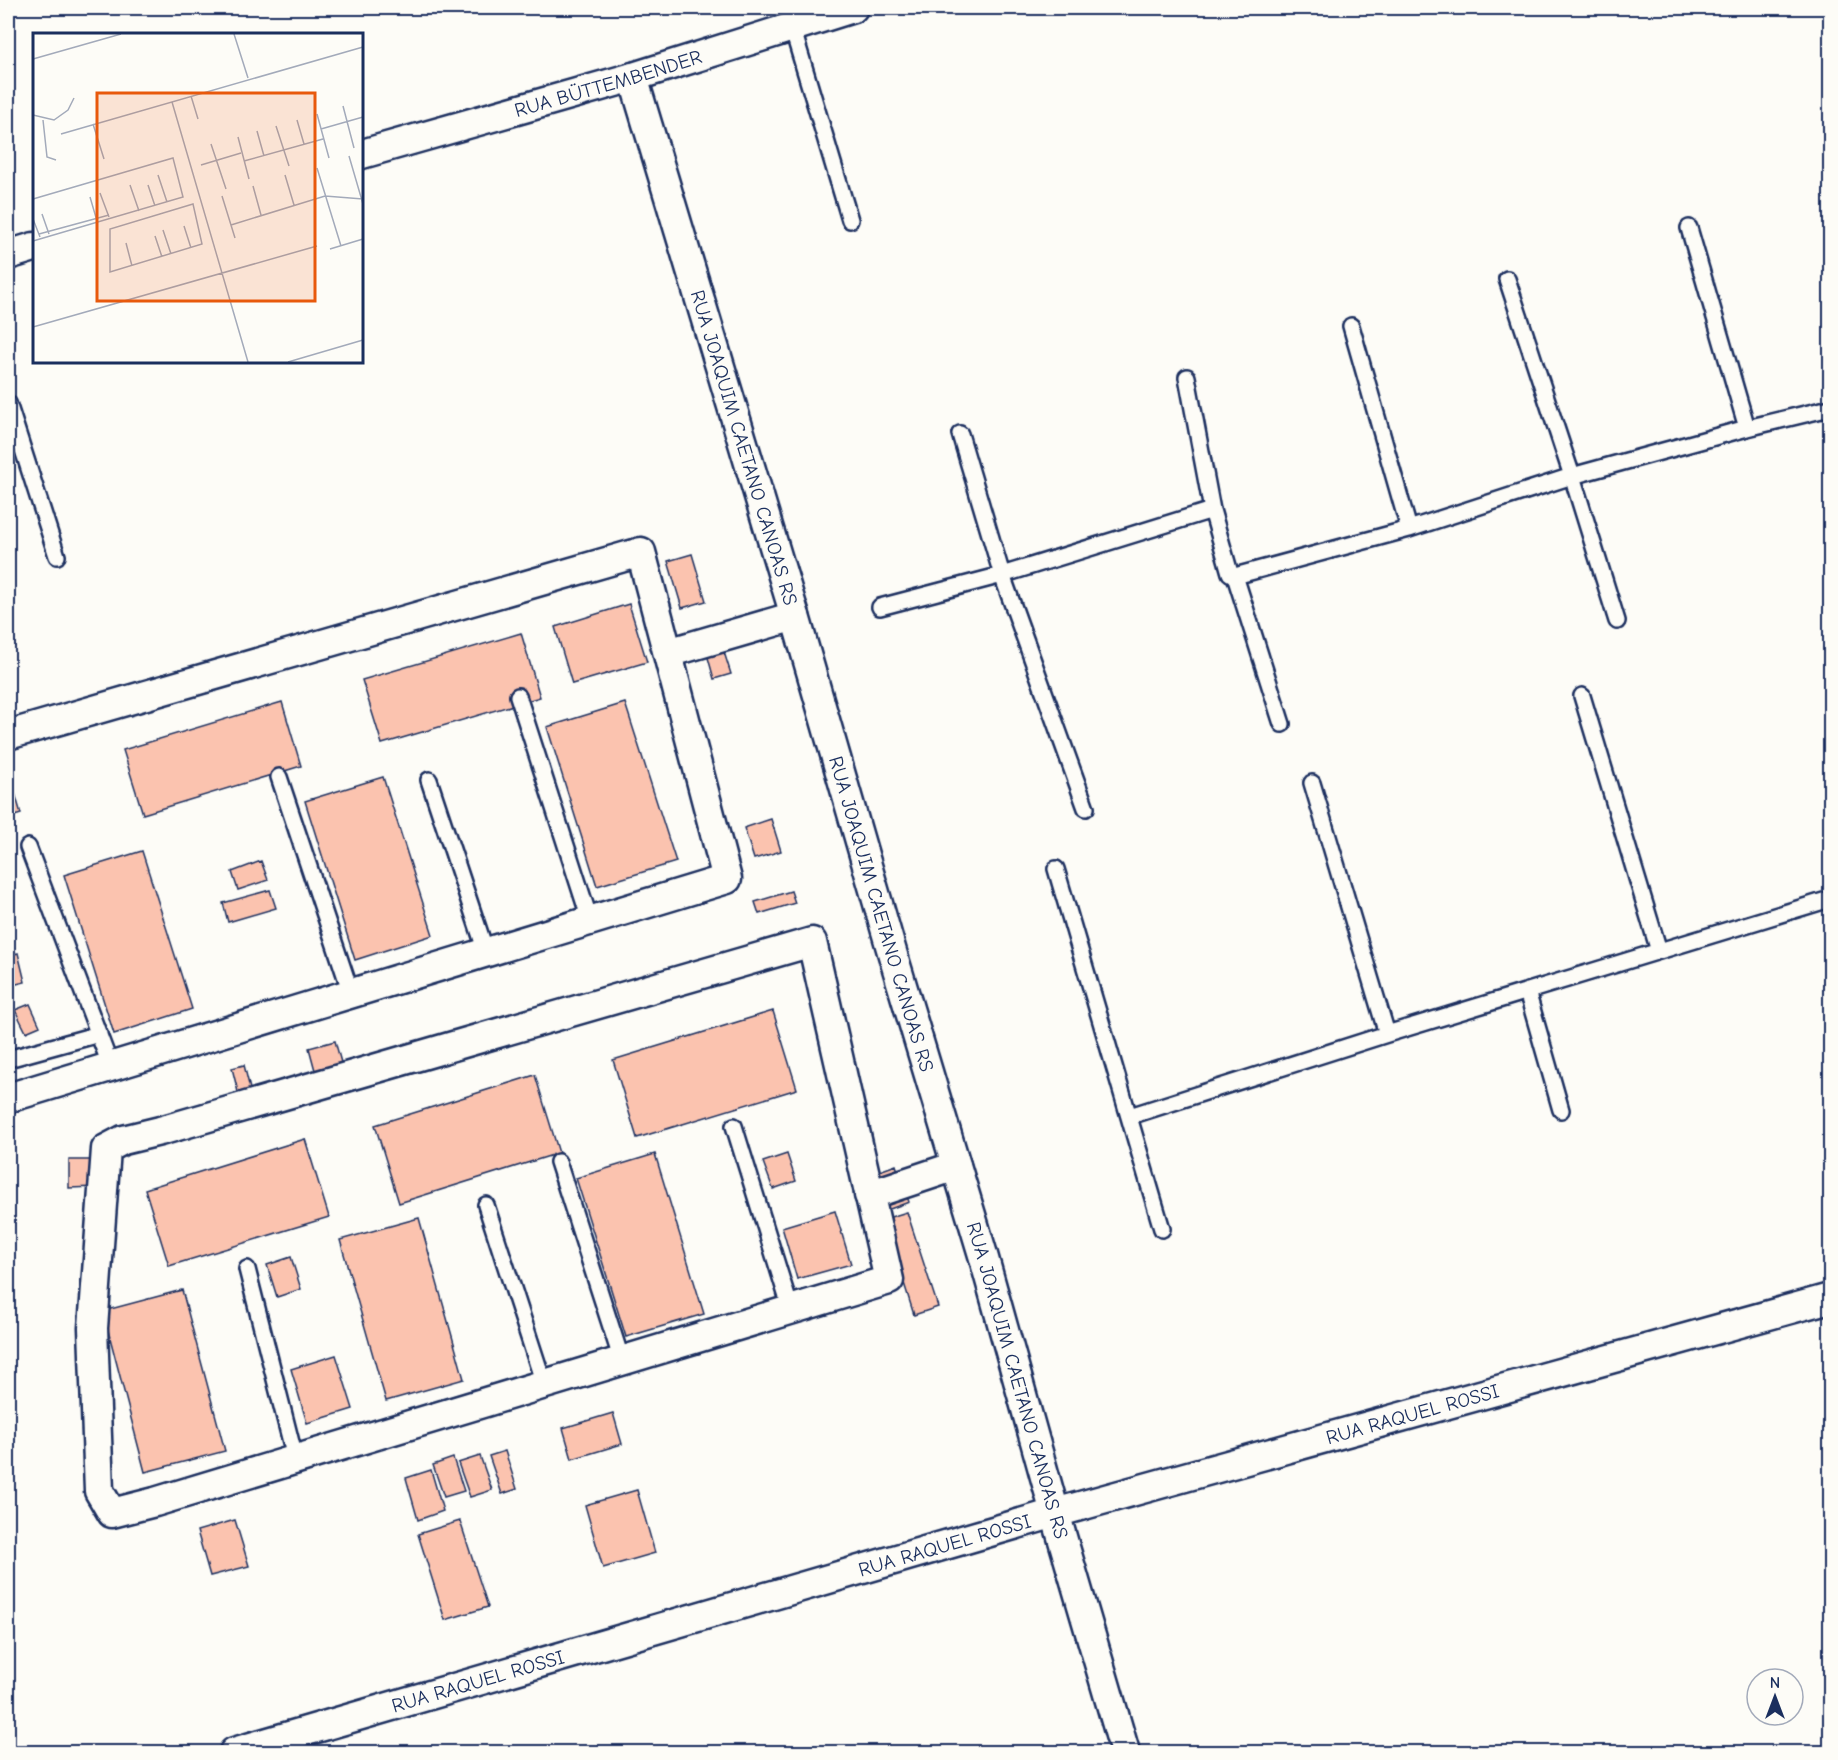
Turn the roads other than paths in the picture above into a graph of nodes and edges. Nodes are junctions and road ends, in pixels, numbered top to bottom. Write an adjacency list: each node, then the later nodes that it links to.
1 (853, 8): 2 (street, RUA BÜTTEMBENDER)
2 (792, 27): 3 (street, RUA BÜTTEMBENDER); 5 (lane)
3 (633, 76): 4 (street, RUA BÜTTEMBENDER); 23 (street, RUA JOAQUIM CAETANO CANOAS RS)
4 (363, 154)
5 (850, 220)
6 (1689, 228): 14 (lane)
7 (33, 247): 8 (street)
8 (8, 255)
9 (1507, 279): 16 (lane)
10 (1351, 326): 18 (lane)
11 (1187, 377): 17 (lane)
12 (8, 403): 19 (lane)
13 (1830, 408): 14 (lane)
14 (1747, 428): 16 (lane)
15 (960, 434): 20 (lane)
16 (1572, 476): 18 (lane); 24 (lane)
17 (1212, 510): 20 (lane); 21 (lane)
18 (1409, 529): 21 (lane)
19 (57, 556)
20 (1002, 575): 22 (lane); 33 (lane)
21 (1236, 576): 28 (lane)
22 (879, 607)
23 (795, 616): 25 (street); 51 (street, RUA JOAQUIM CAETANO CANOAS RS)
24 (1617, 621)
25 (668, 653): 29 (street); 37 (street)
26 (518, 696): 37 (lane)
27 (1582, 696): 38 (lane)
28 (1282, 724)
29 (8, 735)
30 (279, 777): 41 (lane)
31 (429, 780): 39 (lane)
32 (1312, 783): 43 (lane)
33 (1086, 808)
34 (28, 847): 42 (lane)
35 (1056, 869): 48 (lane)
36 (1830, 899): 38 (lane)
37 (590, 920): 39 (street)
38 (1659, 951): 40 (lane)
39 (486, 952): 41 (street)
40 (1527, 991): 43 (lane); 47 (lane)
41 (351, 993): 45 (street)
42 (99, 1034): 44 (lane); 45 (lane)
43 (1387, 1034): 48 (lane)
44 (8, 1059)
45 (111, 1067): 46 (street)
46 (8, 1098)
47 (1561, 1110)
48 (1130, 1116): 54 (lane)
49 (734, 1126): 57 (lane)
50 (558, 1162): 58 (lane)
51 (956, 1166): 52 (street); 61 (street, RUA JOAQUIM CAETANO CANOAS RS)
52 (869, 1195): 57 (street); 60 (street)
53 (486, 1205): 59 (lane)
54 (1162, 1229)
55 (247, 1269): 60 (lane)
56 (1830, 1298): 61 (street, RUA RAQUEL ROSSI)
57 (791, 1310): 58 (street)
58 (622, 1361): 59 (street)
59 (544, 1384): 60 (street)
60 (295, 1458)
61 (1055, 1513): 62 (street, RUA RAQUEL ROSSI); 63 (street, RUA JOAQUIM CAETANO CANOAS RS)
62 (234, 1752)
63 (1125, 1752)

